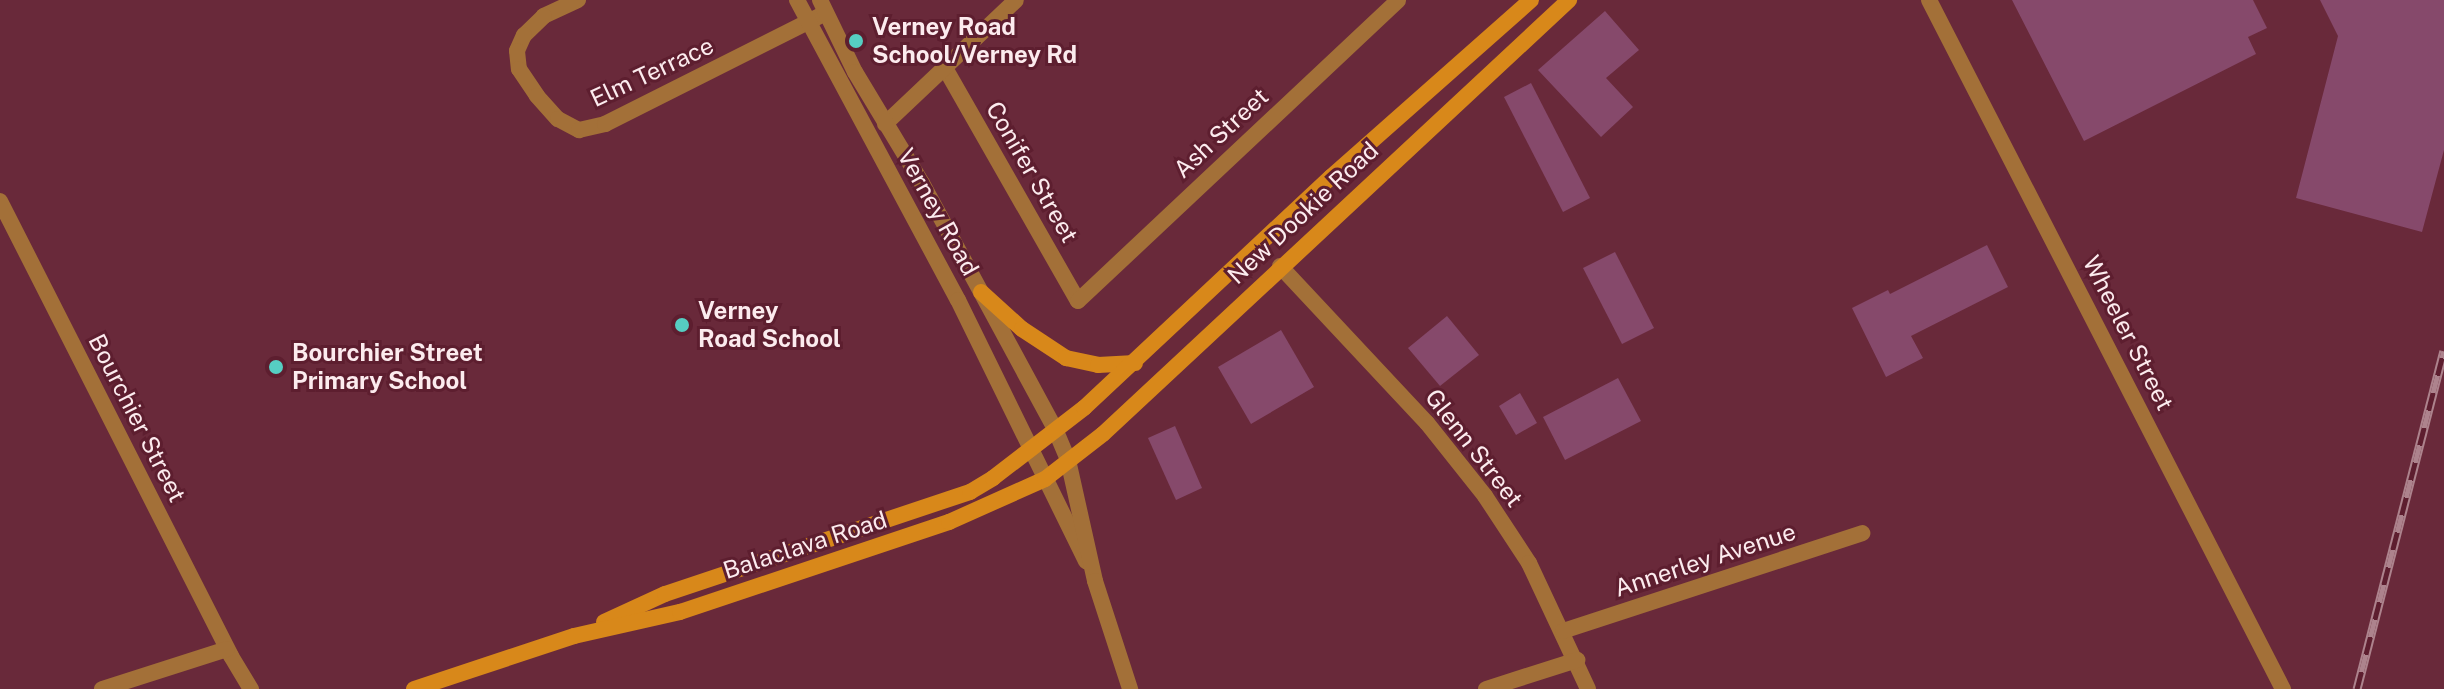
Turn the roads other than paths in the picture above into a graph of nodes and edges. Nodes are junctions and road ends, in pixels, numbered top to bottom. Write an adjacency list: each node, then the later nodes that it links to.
1 (578, 0): 9 (street, Elm Terrace)
2 (797, 0): 9 (street, Verney Road)
3 (1016, 0): 11 (street)
4 (1398, 0): 16 (street, Ash Street)
5 (1569, 0): 10 (main road, New Dookie Road)
6 (1929, 0): 35 (street, Wheeler Street)
7 (1527, 1): 10 (street); 17 (main road, New Dookie Road)
8 (823, 7): 9 (street, Elm Terrace); 12 (street, Verney Road)
9 (808, 22): 19 (street, Verney Road)
10 (1545, 22): 14 (main road, New Dookie Road)
11 (945, 68): 12 (street); 16 (street, Conifer Street)
12 (885, 124): 15 (street, Verney Road)
13 (0, 201): 26 (street, Bourchier Street)
14 (1280, 266): 20 (main road, New Dookie Road); 24 (street, Glenn Street)
15 (981, 292): 17 (main road); 18 (street, Verney Road)
16 (1078, 301)
17 (1135, 363): 18 (main road, New Dookie Road)
18 (1055, 429): 19 (main road, Balaclava Road); 20 (street, Verney Road)
19 (1029, 450): 21 (street, Verney Road); 25 (main road, Balaclava Road)
20 (1068, 460): 21 (main road, New Dookie Road); 23 (street, Verney Road)
21 (1045, 479): 23 (street, Verney Road); 25 (main road, Balaclava Road)
22 (1862, 533): 24 (street, Annerley Avenue)
23 (1095, 581): 32 (street)
24 (1563, 631): 27 (street, Glenn Street)
25 (574, 636): 31 (main road, Balaclava Road)
26 (229, 652): 28 (street); 29 (street, Bourchier Street); 30 (street, Bourchier Street)
27 (1577, 660): 33 (street); 34 (street, Glenn Street)
28 (102, 689)
29 (240, 689)
30 (251, 689)
31 (414, 689)
32 (1130, 689)
33 (1486, 689)
34 (1588, 689)
35 (2283, 689)

